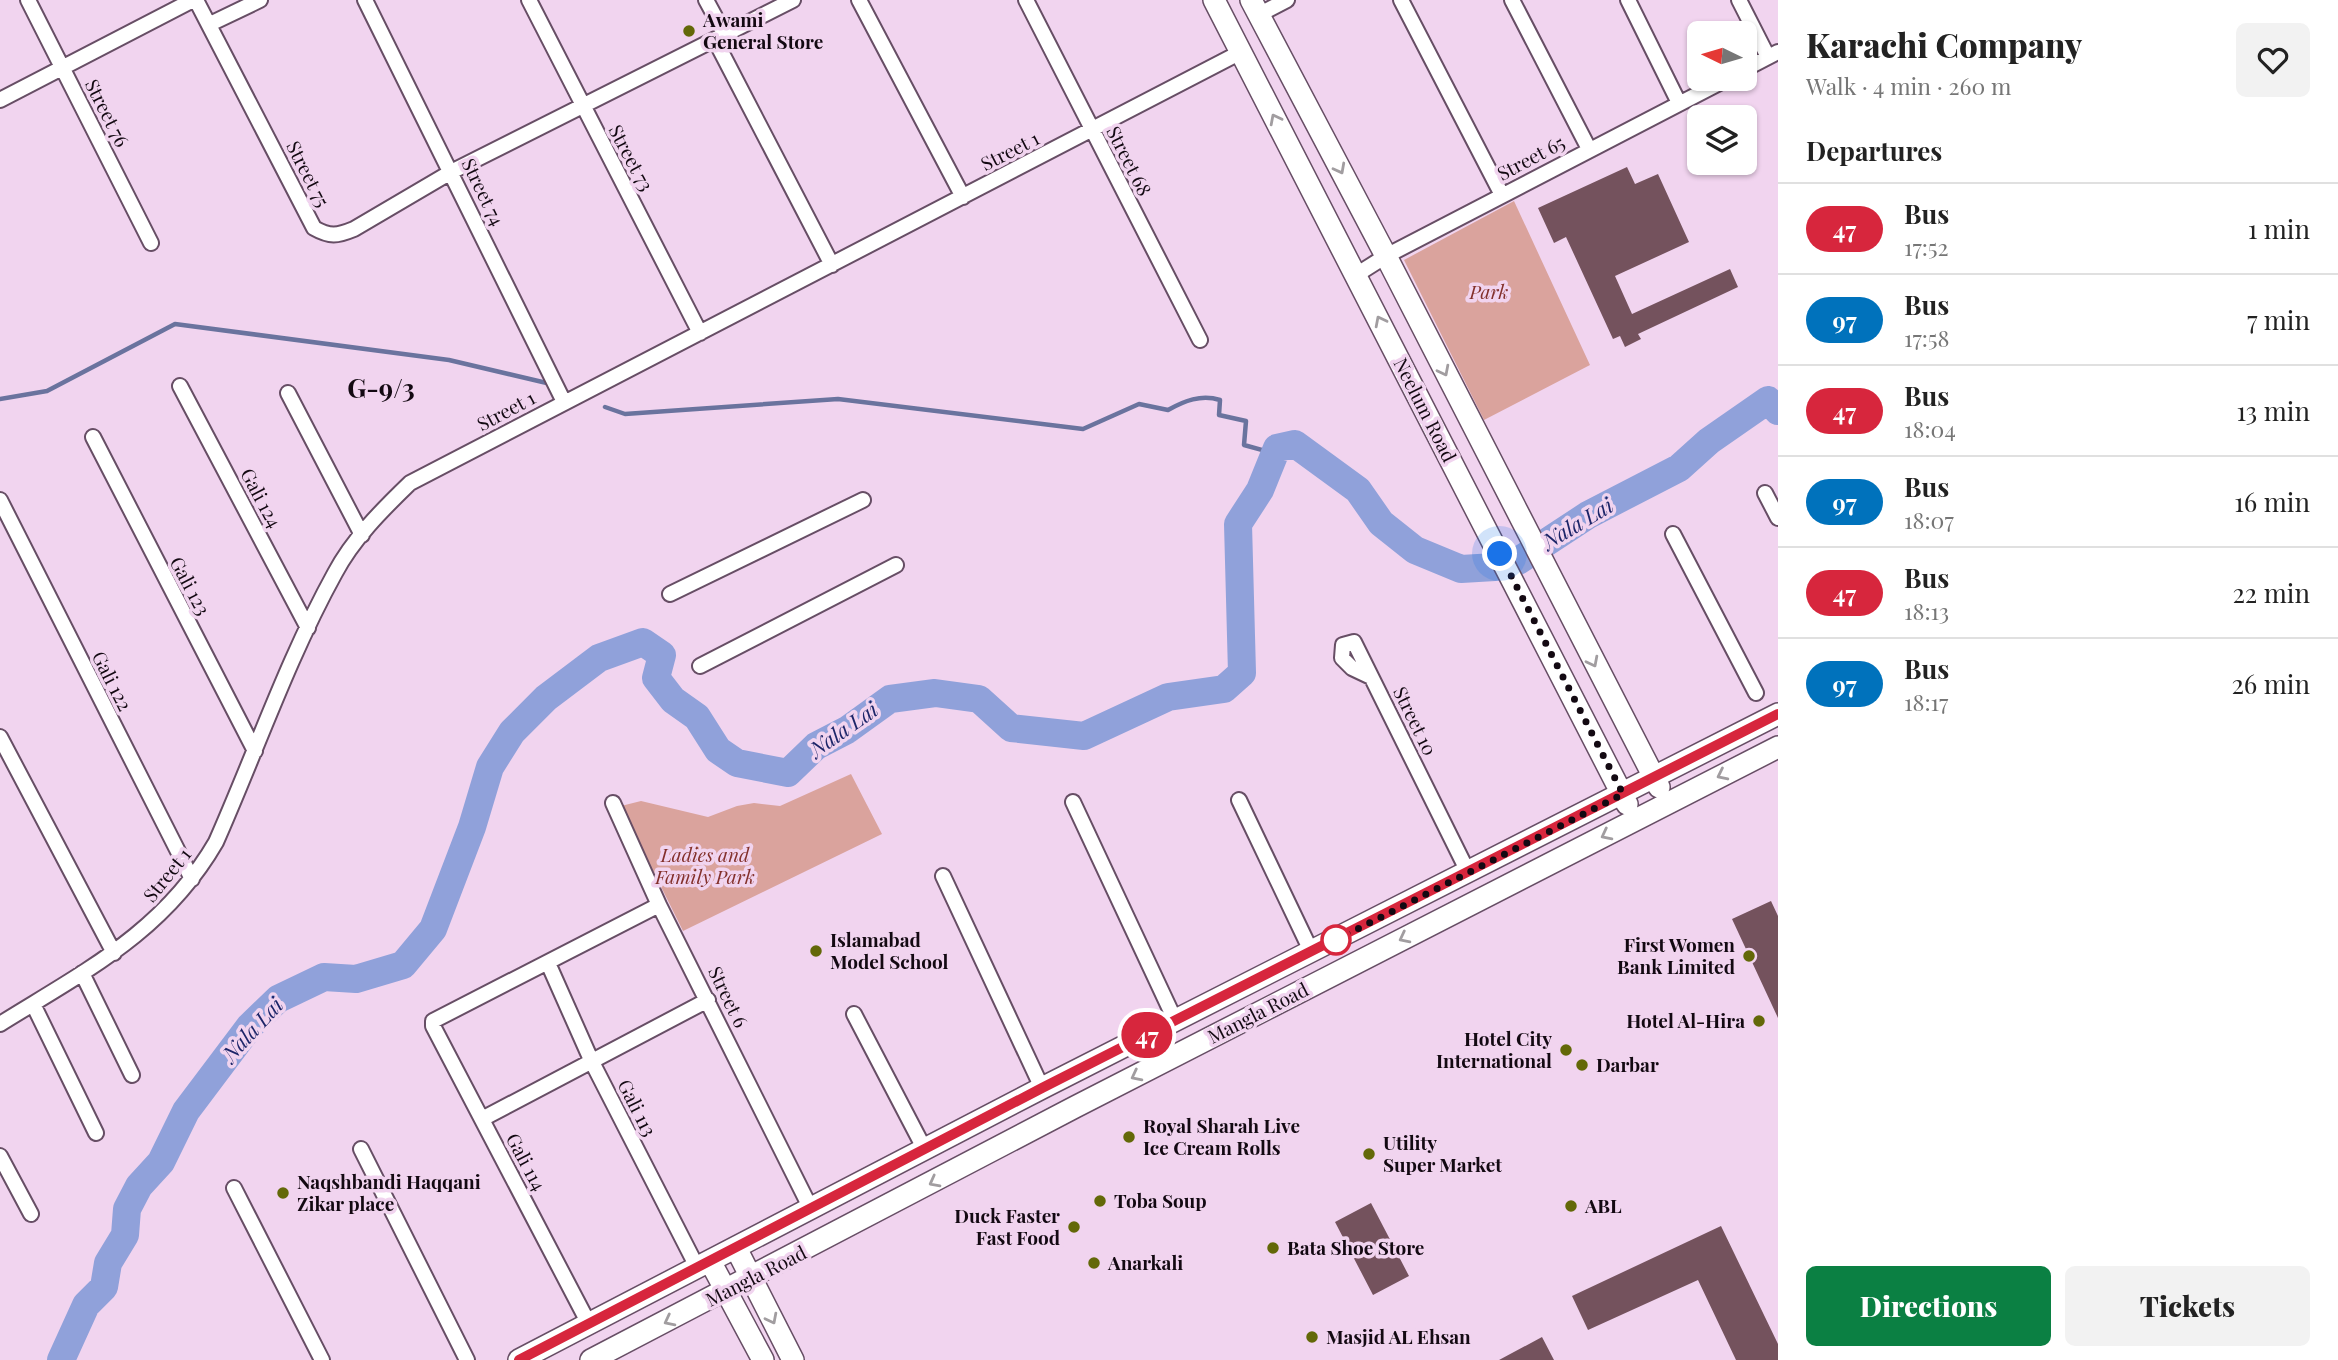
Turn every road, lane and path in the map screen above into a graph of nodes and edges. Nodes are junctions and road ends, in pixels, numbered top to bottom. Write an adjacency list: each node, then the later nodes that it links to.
1 (28, 0): 22 (street, Street 76)
2 (195, 0): 17 (street, Street 75); 22 (street)
3 (260, 0): 17 (street)
4 (365, 0): 29 (street, Street 74)
5 (529, 0): 26 (street, Street 73)
6 (706, 0): 18 (street)
7 (793, 0): 18 (street, Street 75)
8 (859, 0): 31 (street)
9 (1026, 0): 27 (street, Street 68)
10 (1214, 0): 19 (main road, Neelum Road)
11 (1287, 0): 16 (street)
12 (1401, 0): 30 (street)
13 (1512, 0): 28 (street)
14 (1628, 0): 25 (street)
15 (1739, 0): 20 (street)
16 (1254, 7): 33 (main road, Neelum Road, one-way to 33)
17 (210, 24): 29 (street, Street 75)
18 (720, 37): 26 (street, Street 75); 34 (street)
19 (1241, 52): 27 (street, Street 1); 35 (main road, Neelum Road, one-way to 19)
20 (1773, 55): 21 (street)
21 (1757, 63)
22 (63, 69): 24 (street); 32 (street, Street 76)
23 (1703, 91): 25 (street, Street 65)
24 (0, 100)
25 (1679, 103): 28 (street, Street 65)
26 (582, 106): 29 (street, Street 75); 36 (street, Street 73)
27 (1092, 131): 31 (street, Street 1); 37 (street, Street 68)
28 (1589, 149): 30 (street, Street 65)
29 (452, 172): 40 (street, Street 74)
30 (1502, 195): 33 (street, Street 65)
31 (963, 197): 34 (street, Street 1)
32 (150, 243)
33 (1386, 256): 35 (street, Street 65); 58 (main road, Neelum Road, one-way to 58)
34 (832, 265): 36 (street, Street 1)
35 (1356, 275): 59 (main road, Neelum Road, one-way to 35)
36 (700, 333): 40 (street, Street 1)
37 (1200, 340)
38 (180, 386): 50 (street, Gali 124)
39 (288, 393): 47 (street)
40 (564, 402): 47 (street, Street 1)
41 (93, 438): 57 (street, Gali 123)
42 (1765, 493): 45 (street)
43 (0, 500): 67 (street, Gali 122)
44 (863, 500): 49 (street)
45 (1778, 519)
46 (1673, 534): 53 (street)
47 (362, 535): 50 (street, Street 1)
48 (896, 565): 51 (street)
49 (670, 594)
50 (308, 628): 57 (street, Street 1)
51 (700, 666)
52 (1371, 677): 65 (street, Street 10)
53 (1756, 693)
54 (1778, 714): 58 (main road, Mangla Road)
55 (0, 737): 69 (street)
56 (1778, 747): 63 (main road, Mangla Road, one-way to 63)
57 (255, 751): 67 (street, Street 1)
58 (1653, 777): 59 (main road, Mangla Road); 63 (main road, Neelum Road)
59 (1623, 794): 64 (main road, Neelum Road); 65 (main road, Mangla Road)
60 (1239, 800): 70 (street)
61 (1073, 802): 76 (street)
62 (613, 803): 68 (street, Street 6)
63 (1666, 803): 64 (main road, Mangla Road)
64 (1634, 820): 91 (main road, Mangla Road, one-way to 91)
65 (1468, 872): 70 (main road, Mangla Road)
66 (943, 876): 80 (street)
67 (192, 879): 69 (street, Street 1)
68 (659, 905): 71 (street); 73 (street, Street 6)
69 (114, 953): 72 (street, Street 1)
70 (1312, 953): 76 (main road, Mangla Road)
71 (548, 963): 78 (street, Gali 113); 81 (street, Gali 114)
72 (82, 973): 74 (street, Street 1); 79 (street)
73 (708, 1000): 78 (street); 87 (street, Street 6)
74 (33, 1004): 77 (street, Street 1); 82 (street)
75 (854, 1014): 84 (street)
76 (1175, 1020): 80 (main road, Mangla Road)
77 (0, 1023)
78 (592, 1062): 81 (street); 90 (street, Gali 113)
79 (132, 1075)
80 (1042, 1088): 84 (main road, Mangla Road)
81 (482, 1119): 93 (street, Gali 114)
82 (96, 1133)
83 (361, 1149): 95 (street)
84 (925, 1150): 87 (main road, Mangla Road)
85 (0, 1156): 88 (street)
86 (234, 1188): 94 (street)
87 (811, 1209): 89 (main road, Mangla Road)
88 (31, 1214)
89 (736, 1248): 90 (main road, Mangla Road); 91 (main road)
90 (704, 1264): 92 (main road); 93 (main road, Mangla Road)
91 (751, 1279): 92 (main road, Mangla Road); 99 (main road, one-way to 99)
92 (726, 1291): 97 (main road, Mangla Road, one-way to 97); 98 (main road)
93 (589, 1324): 96 (main road, Mangla Road)
94 (322, 1360)
95 (467, 1360)
96 (519, 1360)
97 (591, 1360)
98 (763, 1360)
99 (793, 1360)

